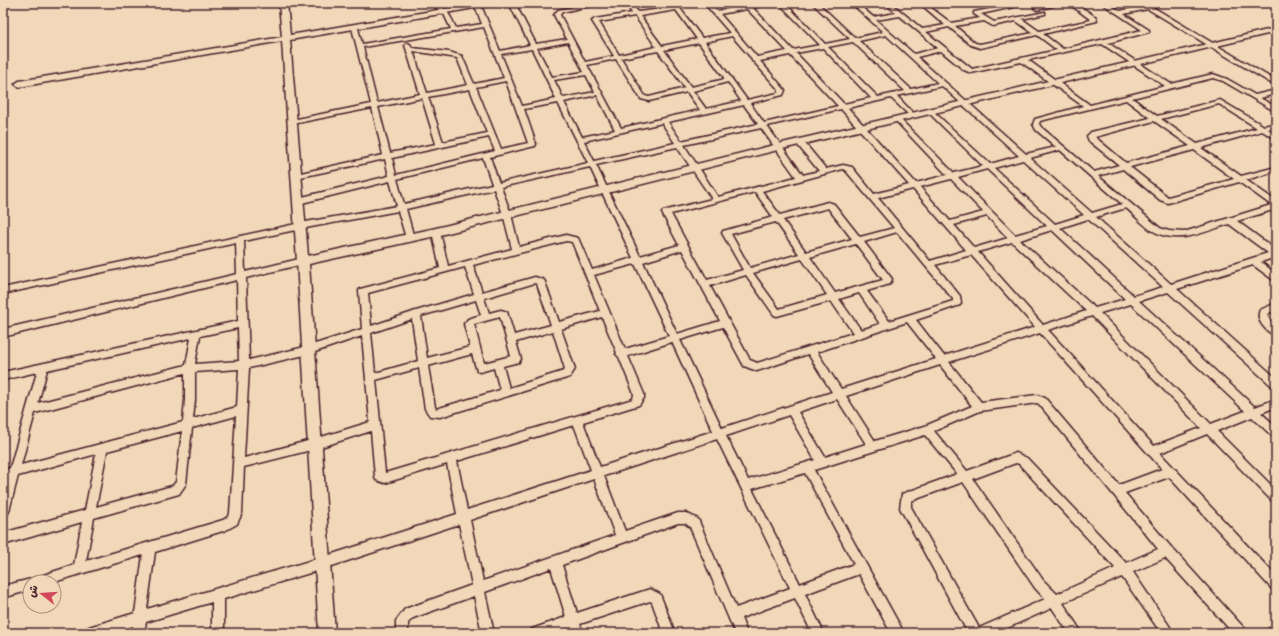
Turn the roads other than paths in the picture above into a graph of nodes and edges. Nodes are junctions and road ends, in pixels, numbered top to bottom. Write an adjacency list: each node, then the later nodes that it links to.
1 (283, 3): 43 (street)
2 (432, 3): 25 (street)
3 (492, 3): 19 (street)
4 (512, 3): 50 (street)
5 (601, 3): 20 (street)
6 (628, 3): 28 (street)
7 (707, 3): 26 (street)
8 (768, 3): 21 (street)
9 (782, 3): 51 (street)
10 (815, 3): 45 (street)
11 (854, 3): 30 (street)
12 (888, 3): 29 (street)
13 (933, 3): 34 (street)
14 (996, 3): 23 (street)
15 (1029, 3): 23 (street); 24 (street)
16 (1062, 3): 24 (street)
17 (1071, 3): 41 (street)
18 (1104, 3): 27 (street)
19 (477, 4): 25 (street); 33 (street)
20 (591, 4): 44 (street)
21 (747, 5): 26 (street); 57 (street)
22 (1145, 5): 27 (street); 48 (street)
23 (1002, 8): 31 (street)
24 (1037, 8): 32 (street)
25 (445, 11): 35 (street); 36 (street)
26 (715, 13): 40 (street)
27 (1119, 13): 47 (street)
28 (635, 14): 46 (street); 54 (street); 59 (street)
29 (901, 14): 30 (street); 38 (street)
30 (872, 19): 39 (street)
31 (983, 19): 32 (street); 34 (street)
32 (1018, 19): 41 (street)
33 (486, 25): 36 (street); 56 (street)
34 (948, 25): 38 (street); 41 (street)
35 (355, 28): 43 (street); 49 (street)
36 (454, 30): 42 (street)
37 (1276, 30): 48 (street)
38 (921, 31): 53 (street)
39 (887, 33): 45 (street); 58 (street)
40 (733, 34): 46 (street); 60 (street)
41 (1039, 34): 55 (street)
42 (406, 38): 49 (street); 52 (street)
43 (286, 39): 69 (street); 97 (street)
44 (570, 40): 50 (street); 63 (street)
45 (854, 40): 51 (street); 75 (street)
46 (701, 41): 54 (street); 67 (street)
47 (1103, 42): 55 (street); 62 (street)
48 (1212, 45): 62 (street); 71 (street)
49 (360, 46): 86 (street)
50 (535, 46): 56 (street); 65 (street)
51 (824, 46): 57 (street); 82 (street)
52 (409, 49): 73 (street); 79 (street)
53 (943, 49): 58 (street); 61 (street)
54 (661, 50): 59 (street); 74 (street)
55 (1062, 51): 61 (street)
56 (497, 53): 66 (street)
57 (792, 53): 60 (street); 88 (street)
58 (913, 56): 70 (street)
59 (616, 58): 63 (street); 74 (street)
60 (754, 60): 84 (street)
61 (1023, 60): 68 (street)
62 (1134, 63): 68 (street); 72 (street)
63 (583, 64): 64 (street)
64 (588, 73): 65 (street); 77 (street)
65 (551, 78): 83 (street)
66 (508, 79): 73 (street); 89 (street)
67 (729, 80): 74 (street); 84 (street)
68 (1053, 82): 85 (street); 87 (street)
69 (19, 84)
70 (942, 84): 75 (street); 85 (street)
71 (1276, 84)
72 (1168, 86): 80 (street); 81 (street)
73 (472, 87): 79 (street); 103 (street)
74 (689, 90): 91 (street)
75 (909, 91): 78 (street)
76 (1276, 92): 80 (street)
77 (599, 93): 83 (street); 102 (street)
78 (892, 95): 82 (street); 93 (street)
79 (423, 96): 86 (street); 108 (street)
80 (1255, 97): 90 (street)
81 (1126, 98): 87 (street); 94 (street)
82 (876, 99): 88 (street)
83 (561, 100): 89 (street); 105 (street)
84 (745, 102): 91 (street); 98 (street)
85 (964, 103): 92 (street); 115 (street)
86 (374, 105): 97 (street); 113 (street)
87 (1087, 106): 110 (street)
88 (843, 107): 98 (street); 100 (street)
89 (520, 108): 112 (street)
90 (1276, 110)
91 (704, 111): 96 (street)
92 (930, 111): 93 (street); 119 (street)
93 (912, 115): 95 (street)
94 (1154, 118): 101 (street); 111 (street); 117 (street)
95 (897, 119): 100 (street); 125 (street)
96 (663, 120): 102 (street); 107 (street)
97 (292, 122): 123 (street)
98 (762, 125): 107 (street); 109 (street)
99 (1276, 125): 101 (street)
100 (862, 127): 106 (street); 129 (street)
101 (1263, 129): 104 (street); 111 (street)
102 (619, 131): 105 (street)
103 (491, 134): 108 (street); 112 (street)
104 (1276, 137)
105 (580, 140): 116 (street)
106 (800, 143): 109 (street); 121 (street)
107 (679, 144): 116 (street); 118 (street)
108 (440, 145): 113 (street)
109 (778, 147): 118 (street); 124 (street)
110 (1060, 148): 115 (street); 122 (street)
111 (1196, 148): 117 (street); 127 (street)
112 (499, 153): 114 (street)
113 (387, 156): 123 (street); 126 (street)
114 (486, 156): 126 (street); 128 (street)
115 (1026, 157): 119 (street); 140 (street)
116 (592, 163): 128 (street); 131 (street)
117 (1125, 167): 122 (street); 127 (street)
118 (696, 168): 131 (street); 133 (street)
119 (989, 168): 125 (street); 145 (street)
120 (1276, 169): 127 (street)
121 (823, 171): 124 (street); 132 (street)
122 (1092, 175): 135 (street)
123 (296, 176): 134 (street)
124 (800, 177): 130 (street)
125 (954, 177): 129 (street); 138 (street)
126 (392, 178): 134 (street); 137 (street)
127 (1240, 180): 136 (street)
128 (497, 185): 137 (street); 139 (street)
129 (915, 187): 132 (street); 143 (street)
130 (757, 189): 133 (street); 141 (street)
131 (605, 190): 139 (street); 157 (street)
132 (872, 197): 146 (street)
133 (716, 199): 152 (street)
134 (298, 201): 144 (street)
135 (1127, 205): 140 (street); 142 (street)
136 (1276, 205): 142 (street)
137 (400, 208): 144 (street); 148 (street)
138 (989, 213): 143 (street); 149 (street)
139 (507, 214): 147 (street); 153 (street)
140 (1091, 215): 145 (street); 168 (street)
141 (778, 218): 151 (street); 156 (street); 163 (street)
142 (1231, 221): 155 (street)
143 (948, 224): 154 (street)
144 (300, 226): 150 (street); 158 (street)
145 (1051, 227): 149 (street); 173 (street)
146 (899, 229): 151 (street); 161 (street)
147 (436, 232): 148 (street); 162 (street)
148 (410, 238): 158 (street)
149 (1014, 238): 154 (street); 175 (street)
150 (240, 239): 164 (street); 170 (street)
151 (859, 241): 156 (street); 169 (street)
152 (684, 248): 157 (street); 167 (street)
153 (516, 250): 160 (street); 165 (street)
154 (973, 251): 161 (street); 184 (street)
155 (1276, 254): 159 (street)
156 (804, 256): 163 (street); 172 (street)
157 (638, 260): 165 (street); 191 (street)
158 (303, 261): 164 (street); 193 (street)
159 (1254, 261): 166 (street); 168 (street)
160 (468, 263): 162 (street); 171 (street)
161 (929, 264): 179 (street)
162 (445, 269): 185 (street)
163 (748, 272): 167 (street); 172 (street)
164 (241, 274): 180 (street); 187 (street)
165 (588, 274): 176 (street)
166 (1276, 278)
167 (704, 284): 181 (street)
168 (1171, 288): 173 (street); 204 (street)
169 (861, 290): 172 (street); 183 (street)
170 (3, 291)
171 (479, 296): 177 (street); 178 (street); 182 (street)
172 (834, 298): 189 (street)
173 (1133, 300): 175 (street); 212 (street)
174 (1276, 306): 186 (street)
175 (1093, 312): 184 (street); 216 (street)
176 (604, 313): 182 (street); 195 (street)
177 (416, 314): 185 (street); 197 (street)
178 (486, 317): 190 (street); 192 (street)
179 (910, 319): 183 (street); 196 (street)
180 (243, 323): 188 (street); 199 (street)
181 (726, 323): 191 (street); 194 (street)
182 (556, 326): 190 (street); 205 (street)
183 (887, 326): 189 (street)
184 (1042, 329): 196 (street); 223 (street)
185 (367, 330): 193 (street); 203 (street)
186 (1276, 332)
187 (3, 333)
188 (196, 334): 200 (street); 201 (street)
189 (860, 335): 194 (street)
190 (512, 339): 198 (street)
191 (675, 339): 195 (street); 218 (street)
192 (474, 349): 197 (street); 198 (street)
193 (309, 350): 199 (street); 220 (street)
194 (811, 351): 206 (street)
195 (621, 354): 213 (street)
196 (942, 360): 206 (street); 208 (street)
197 (422, 364): 203 (street); 205 (street)
198 (498, 364): 205 (street)
199 (244, 365): 201 (street); 210 (street)
200 (43, 367): 202 (street); 209 (street)
201 (190, 368): 209 (street); 214 (street)
202 (3, 376)
203 (370, 378): 215 (street)
204 (1276, 384)
205 (506, 393)
206 (840, 394): 211 (street); 221 (street)
207 (1276, 403): 212 (street)
208 (979, 407): 217 (street); 234 (street)
209 (32, 409): 229 (street)
210 (241, 410): 214 (street); 226 (street)
211 (791, 410): 218 (street); 225 (street)
212 (1253, 412): 216 (street); 219 (street)
213 (577, 420): 224 (street); 230 (street)
214 (188, 425): 222 (street); 237 (street)
215 (375, 425): 220 (street); 224 (street)
216 (1209, 429): 223 (street); 235 (street)
217 (928, 430): 221 (street); 232 (street)
218 (719, 433): 230 (street); 233 (street)
219 (1276, 433)
220 (315, 444): 226 (street); 244 (street)
221 (873, 447): 225 (street)
222 (102, 448): 229 (street); 237 (street)
223 (1152, 451): 228 (street)
224 (451, 459): 238 (street)
225 (822, 462): 227 (street)
226 (238, 464): 241 (street)
227 (807, 467): 233 (street); 245 (street)
228 (1171, 471): 234 (street); 249 (street)
229 (14, 472): 231 (street); 236 (street)
230 (597, 473): 238 (street); 239 (street)
231 (3, 475)
232 (965, 476): 247 (street); 255 (street); 272 (street)
233 (746, 486): 252 (street)
234 (1117, 491): 242 (street)
235 (1276, 497)
236 (3, 511)
237 (91, 514): 240 (street); 246 (street)
238 (462, 517): 244 (street); 251 (street)
239 (622, 538): 243 (street); 256 (street)
240 (3, 539)
241 (150, 548): 246 (street); 257 (street)
242 (1167, 551): 247 (street); 276 (street)
243 (555, 562): 251 (street); 258 (street)
244 (323, 563): 254 (street); 263 (street)
245 (862, 567): 252 (street); 271 (street)
246 (79, 569): 248 (street)
247 (1124, 570): 255 (street); 275 (street)
248 (62, 574)
249 (1276, 585)
250 (22, 586): 253 (street)
251 (478, 589): 264 (street); 265 (street)
252 (797, 590): 256 (street); 270 (street)
253 (3, 592)
254 (218, 594): 257 (street); 262 (street)
255 (1055, 601): 273 (street); 274 (street)
256 (734, 615): 269 (street)
257 (140, 616): 260 (street); 261 (street)
258 (574, 620): 266 (street); 267 (street); 268 (street)
259 (1276, 632): 277 (street)
260 (89, 633)
261 (138, 633)
262 (218, 633)
263 (327, 633)
264 (402, 633)
265 (488, 633)
266 (536, 633)
267 (577, 633)
268 (669, 633)
269 (741, 633)
270 (818, 633)
271 (898, 633)
272 (975, 633)
273 (982, 633)
274 (1076, 633)
275 (1168, 633)
276 (1241, 633)
277 (1272, 633)

